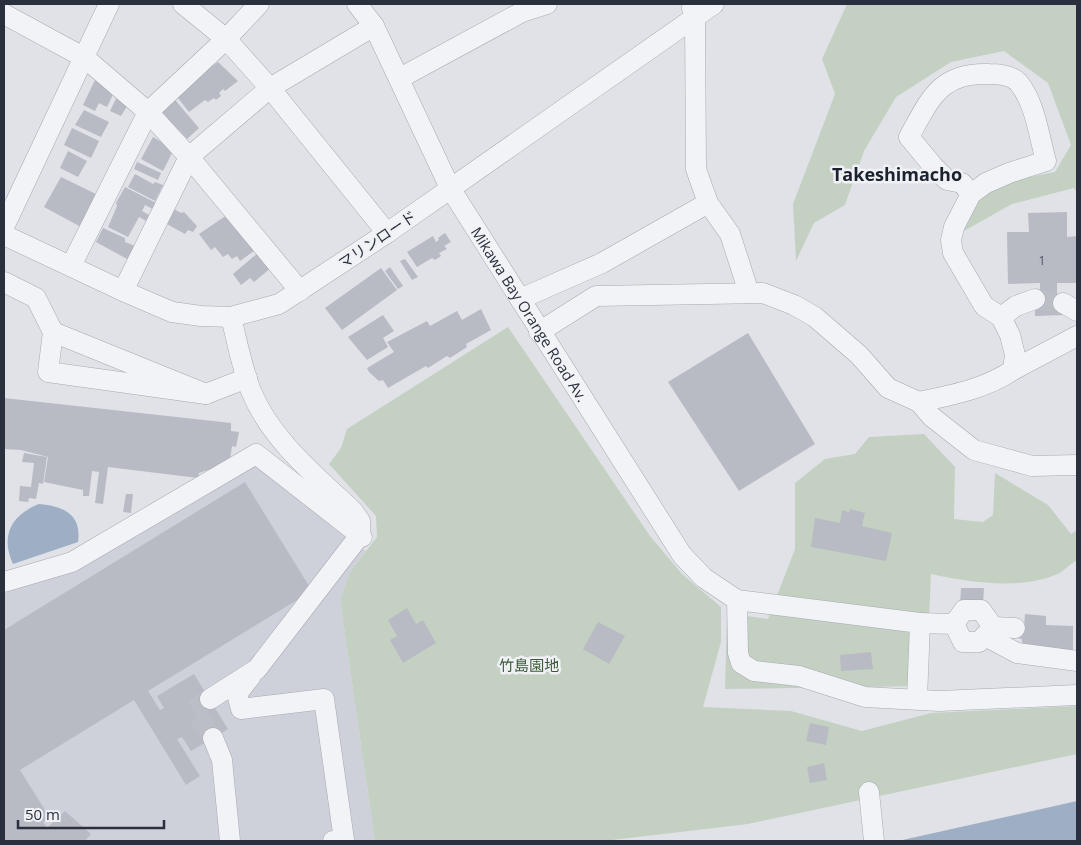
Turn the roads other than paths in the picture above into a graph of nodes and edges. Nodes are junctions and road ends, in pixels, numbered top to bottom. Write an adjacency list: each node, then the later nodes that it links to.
1 (109, 4): 12 (street)
2 (183, 4): 11 (street)
3 (259, 4): 11 (street)
4 (357, 4): 10 (street, Mikawa Bay Orange Road Av.)
5 (547, 4): 7 (street)
6 (714, 4): 8 (street, マリンロード)
7 (520, 8): 13 (street)
8 (692, 10): 17 (street, マリンロード); 19 (street)
9 (4, 14): 12 (street)
10 (374, 26): 13 (street, Mikawa Bay Orange Road Av.); 14 (street)
11 (226, 39): 14 (street); 15 (street)
12 (85, 58): 15 (street); 20 (street)
13 (400, 78): 17 (street, Mikawa Bay Orange Road Av.)
14 (270, 88): 16 (street); 21 (street)
15 (148, 112): 16 (street); 23 (street)
16 (189, 157): 25 (street); 26 (street)
17 (450, 188): 21 (street, マリンロード); 28 (street, Mikawa Bay Orange Road Av.)
18 (971, 194): 18 (street); 31 (street)
19 (708, 203): 27 (street); 28 (street)
20 (4, 227)
21 (387, 233): 26 (street, マリンロード)
22 (4, 235): 23 (street, マリンロード)
23 (71, 266): 25 (street, マリンロード)
24 (4, 282): 32 (street)
25 (123, 291): 30 (street, マリンロード)
26 (300, 291): 30 (street, マリンロード)
27 (748, 293): 33 (street); 38 (street)
28 (520, 299): 33 (street, Mikawa Bay Orange Road Av.)
29 (1035, 299): 31 (street)
30 (231, 317): 36 (street)
31 (1001, 317): 35 (street)
32 (53, 332): 37 (street); 37 (street)
33 (539, 332): 42 (street, Mikawa Bay Orange Road Av.)
34 (1077, 336): 35 (street)
35 (1013, 370): 38 (street)
36 (248, 378): 37 (street); 40 (street)
37 (206, 394)
38 (919, 402): 39 (street)
39 (1077, 465)
40 (364, 538): 41 (street); 47 (street)
41 (4, 582)
42 (737, 600): 43 (street); 50 (street)
43 (920, 622): 45 (street); 50 (street)
44 (1015, 628): 45 (street)
45 (989, 631): 46 (street)
46 (1077, 662)
47 (257, 669): 49 (street); 54 (street)
48 (1077, 695): 50 (street)
49 (210, 699)
50 (917, 699)
51 (213, 738): 53 (street)
52 (869, 792): 55 (street)
53 (230, 841)
54 (333, 841)
55 (874, 841)

